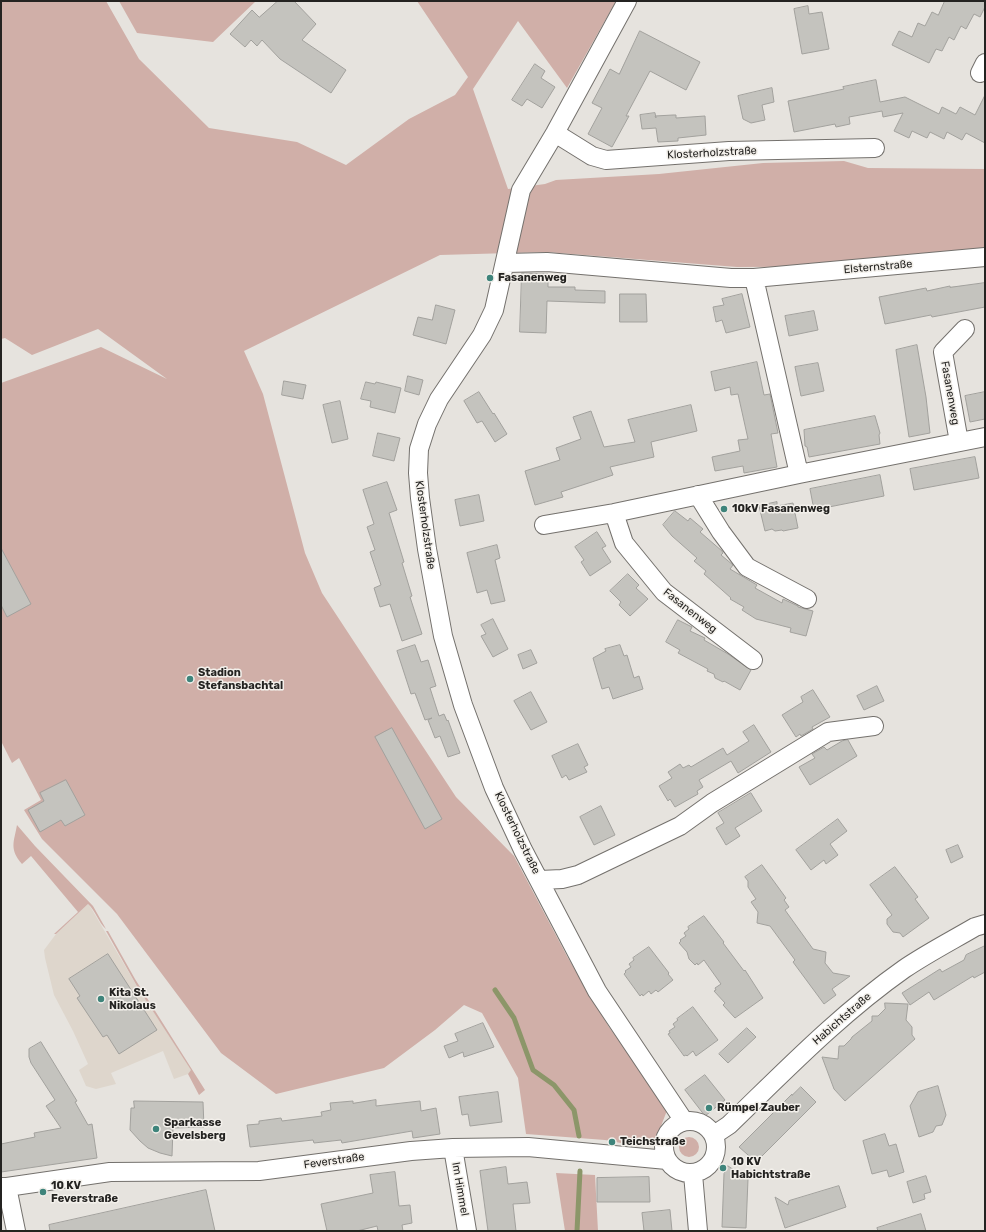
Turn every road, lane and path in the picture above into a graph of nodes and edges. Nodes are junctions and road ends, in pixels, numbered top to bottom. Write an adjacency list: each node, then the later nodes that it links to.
1 (627, 1): 2 (street, Klosterholzstraße)
2 (555, 133): 3 (street, Klosterholzstraße); 4 (street, Klosterholzstraße)
3 (875, 148)
4 (508, 254): 6 (street); 17 (street, Klosterholzstraße)
5 (985, 257): 6 (street, Elsternstraße)
6 (762, 278): 10 (street)
7 (966, 329): 9 (street, Fasanenweg)
8 (985, 437): 9 (street)
9 (959, 442): 10 (street)
10 (799, 474): 11 (street)
11 (698, 495): 12 (street); 14 (street)
12 (614, 513): 13 (street); 15 (street, Fasanenweg)
13 (544, 525)
14 (807, 599)
15 (753, 660)
16 (874, 726): 17 (street, Klosterholzstraße)
17 (540, 880): 19 (street, Klosterholzstraße)
18 (985, 924): 20 (street, Habichtstraße)
19 (684, 1121): 20 (street); 22 (street)
20 (714, 1135): 23 (street)
21 (453, 1148): 22 (street, Feverstraße); 24 (street, Feverstraße); 26 (street, Im Himmel)
22 (667, 1160): 23 (street)
23 (693, 1174): 27 (street)
24 (4, 1187): 25 (street)
25 (16, 1231)
26 (467, 1231)
27 (698, 1231)

